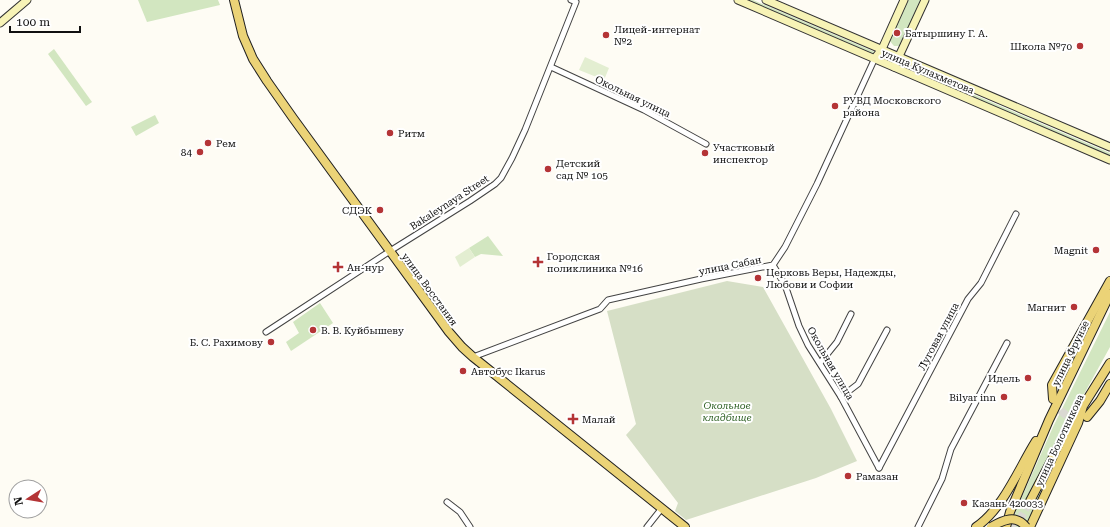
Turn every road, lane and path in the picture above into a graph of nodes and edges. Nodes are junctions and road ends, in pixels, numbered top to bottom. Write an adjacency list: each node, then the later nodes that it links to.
1 (27, 0): 8 (main road)
2 (234, 0): 18 (main road, улица Восстания)
3 (738, 0): 11 (main road, улица Кулахметова)
4 (766, 0): 9 (main road, улица Кулахметова)
5 (904, 0): 9 (main road)
6 (924, 0): 10 (main road)
7 (574, 1): 12 (street, Bakaleynaya Street)
8 (0, 23)
9 (882, 49): 10 (main road, улица Кулахметова); 11 (main road)
10 (899, 56): 13 (main road); 15 (main road, улица Кулахметова)
11 (875, 58): 13 (main road, улица Кулахметова); 19 (street, улица Сабан)
12 (551, 66): 14 (street, Окольная улица); 18 (street, Bakaleynaya Street)
13 (894, 67): 16 (main road, улица Кулахметова)
14 (706, 144)
15 (1110, 147)
16 (1110, 160)
17 (1016, 214): 35 (street, Луговая улица)
18 (390, 251): 24 (street, Bakaleynaya Street); 26 (main road, улица Восстания)
19 (773, 266): 26 (street, улица Сабан); 27 (street, Окольная улица)
20 (1110, 281): 31 (main road)
21 (1110, 294): 34 (main road, улица Фрунзе)
22 (851, 314): 27 (street)
23 (887, 330): 30 (street)
24 (266, 332)
25 (1007, 343): 42 (street)
26 (473, 357): 38 (main road, улица Восстания)
27 (820, 363): 30 (street, Окольная улица)
28 (1110, 363): 32 (main road, улица Болотникова)
29 (1110, 384): 33 (main road)
30 (841, 397): 35 (street, Окольная улица)
31 (1053, 399)
32 (1083, 406): 36 (main road); 47 (main road, улица Болотникова)
33 (1087, 417)
34 (1049, 420): 43 (main road); 45 (main road)
35 (879, 468)
36 (1030, 501)
37 (447, 502): 39 (street)
38 (662, 508): 40 (street); 41 (main road, улица Восстания)
39 (470, 527)
40 (647, 527)
41 (685, 527)
42 (918, 527)
43 (976, 527)
44 (991, 527): 46 (main road, bridge)
45 (1006, 527)
46 (1026, 527)
47 (1030, 527)

